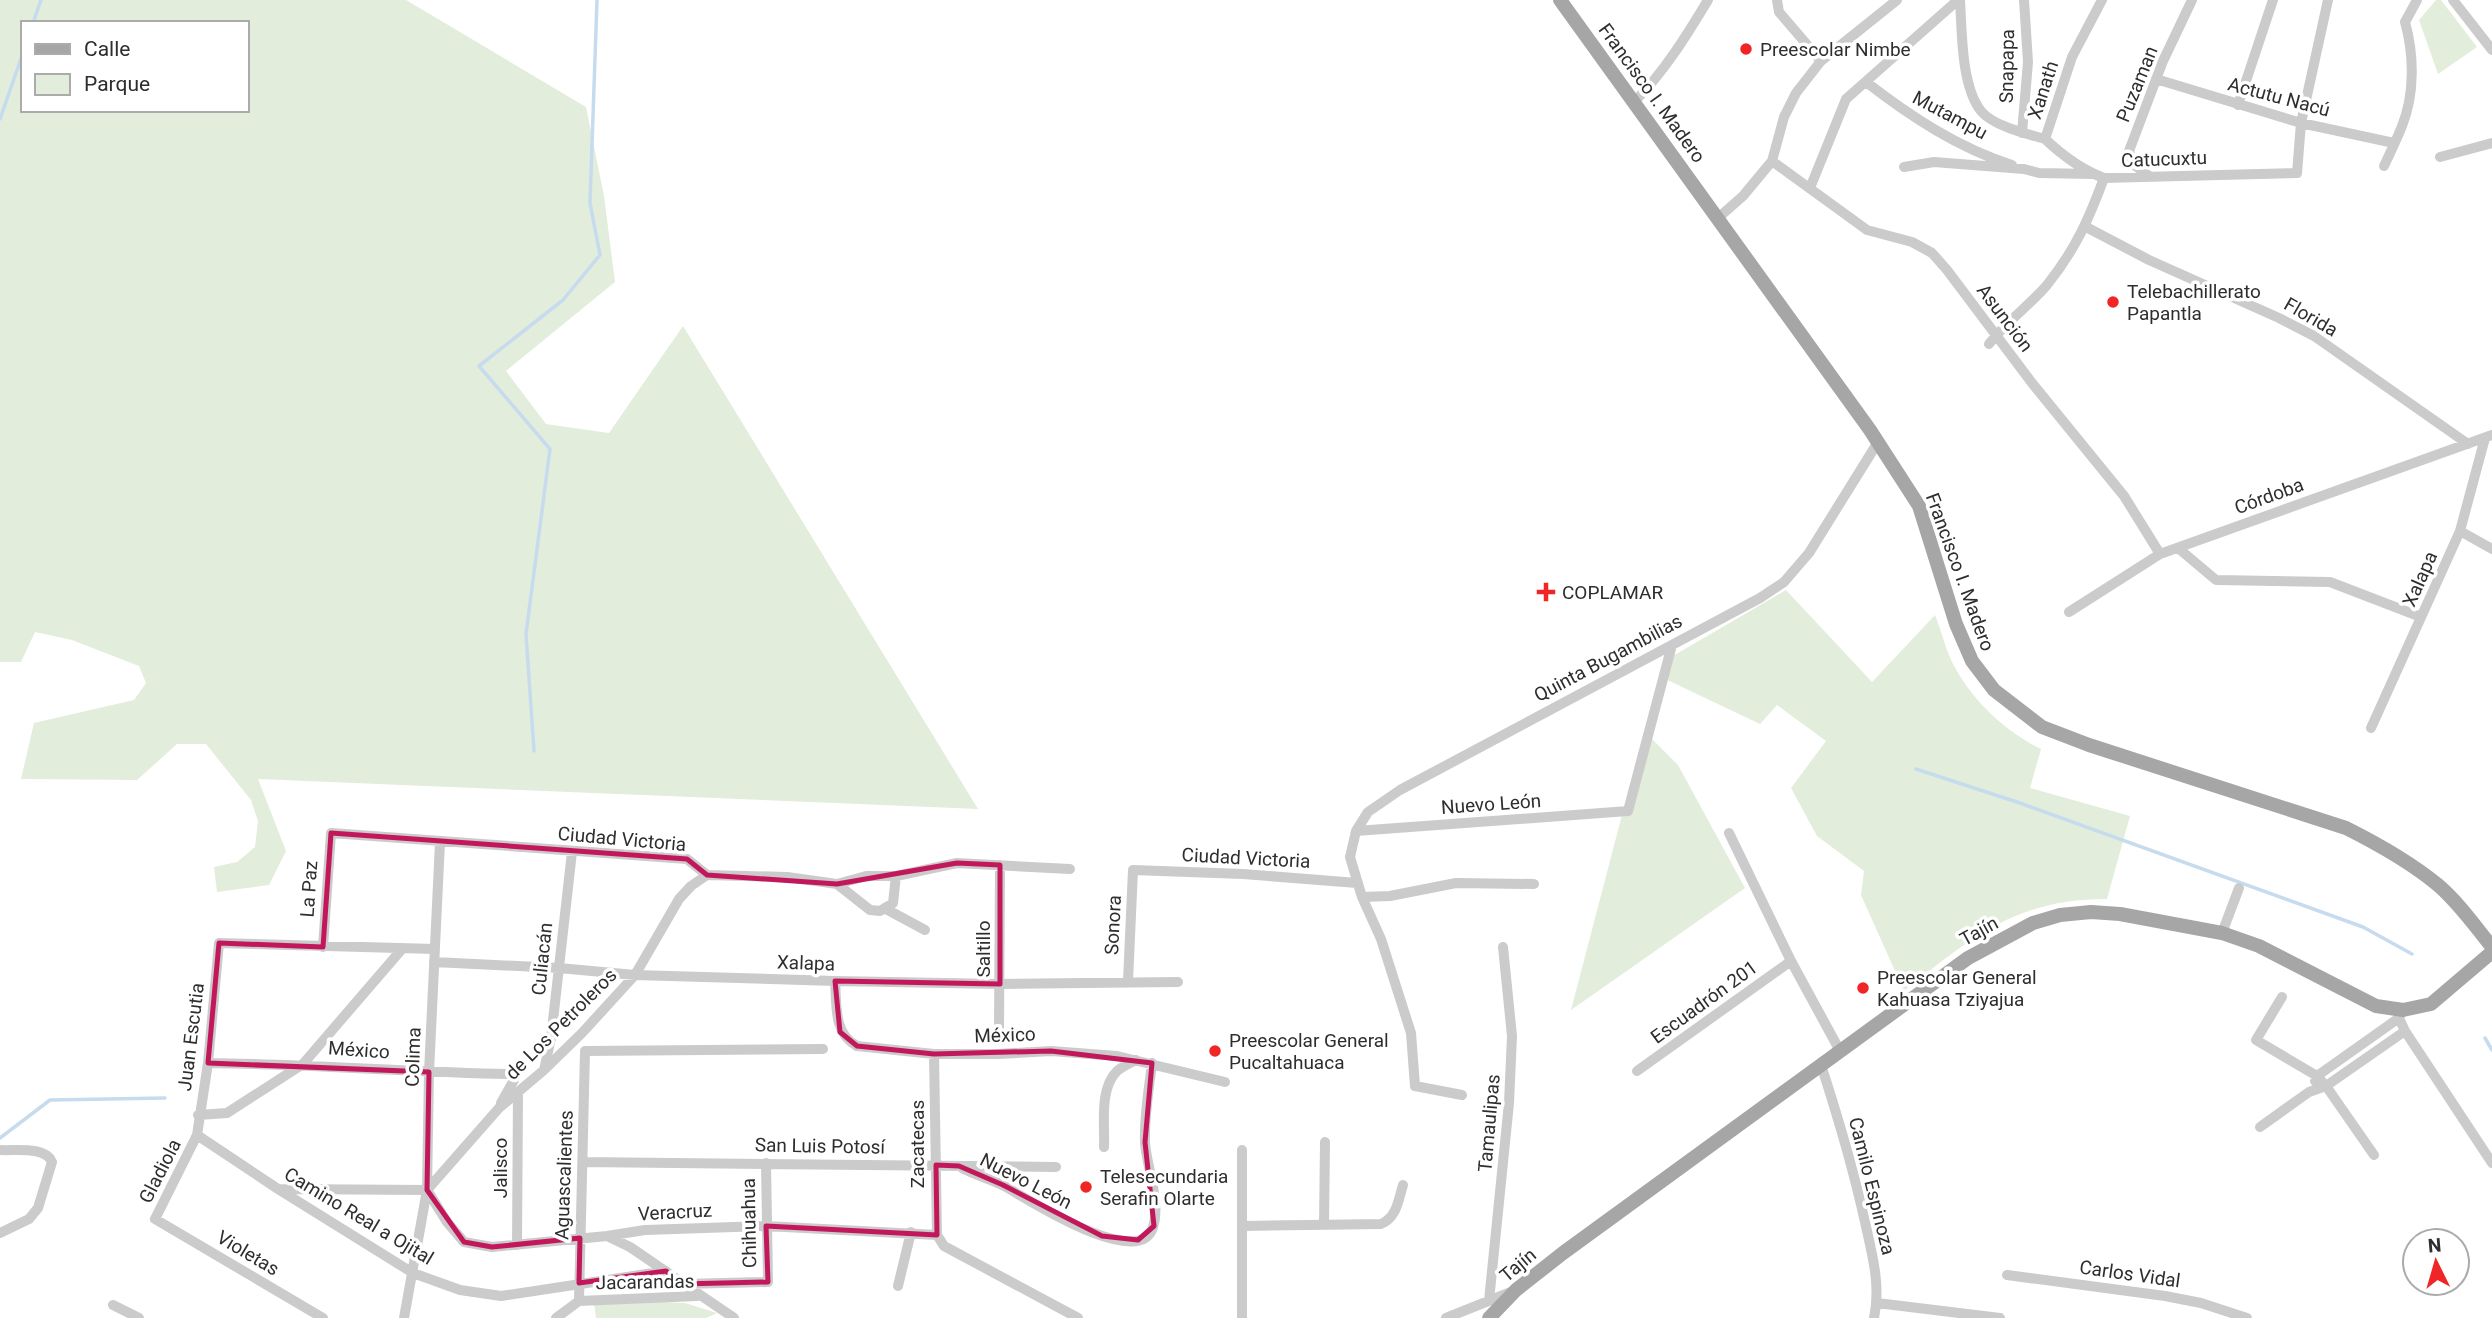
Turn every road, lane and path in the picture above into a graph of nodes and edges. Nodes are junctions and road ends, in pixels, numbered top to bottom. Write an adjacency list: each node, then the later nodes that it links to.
1 (1560, 0): 17 (main road, Francisco I. Madero)
2 (1708, 0): 17 (street)
3 (1777, 0): 14 (street)
4 (1897, 0): 14 (street)
5 (1959, 0): 16 (street); 20 (street, Xanath)
6 (2024, 0): 20 (street, Snapapa)
7 (2102, 0): 21 (street, Xanath)
8 (2192, 0): 15 (street, Puzaman)
9 (2273, 0): 18 (street)
10 (2328, 0): 19 (street)
11 (2417, 0): 22 (street)
12 (2453, 0): 13 (street)
13 (2492, 50)
14 (1821, 61): 25 (street)
15 (2156, 79): 18 (street, Actutu Nacú); 30 (street, Puzaman)
16 (1866, 82): 28 (street, Mutampu); 32 (street)
17 (1634, 101): 33 (main road, Francisco I. Madero)
18 (2238, 105): 19 (street, Actutu Nacú)
19 (2301, 123): 22 (street, Actutu Nacú); 30 (street, Catucuxtu)
20 (2022, 133): 21 (street, Xanath)
21 (2045, 139): 29 (street, Catucuxtu)
22 (2393, 143): 26 (street)
23 (2492, 143): 24 (street)
24 (2440, 157)
25 (1772, 162): 32 (street, Asunción); 33 (street)
26 (2384, 166)
27 (1904, 167): 28 (street, Mutampu)
28 (2024, 169): 29 (street, Mutampu)
29 (2092, 174): 31 (street, Catucuxtu)
30 (2149, 176): 31 (street, Catucuxtu)
31 (2104, 178): 34 (street)
32 (1810, 188): 35 (street, Asunción)
33 (1718, 218): 37 (main road, Francisco I. Madero)
34 (2086, 227): 35 (street); 38 (street, Florida)
35 (1992, 340): 42 (street, Asunción)
36 (2488, 437): 38 (street, Córdoba); 39 (street, Xalapa)
37 (1878, 443): 45 (street, Quinta Bugambilias); 67 (main road, Francisco I. Madero)
38 (2468, 444): 40 (street, Córdoba)
39 (2460, 531): 41 (street); 44 (street, Xalapa)
40 (2178, 548): 42 (street, Córdoba); 44 (street)
41 (2492, 549)
42 (2160, 554): 43 (street, Córdoba)
43 (2069, 612)
44 (2421, 617): 46 (street, Xalapa)
45 (1672, 645): 47 (street, Quinta Bugambilias); 47 (street, Nuevo León)
46 (2371, 728)
47 (1356, 831): 57 (street)
48 (331, 833): 50 (street, Ciudad Victoria); 65 (street, La Paz)
49 (1729, 833): 71 (street)
50 (440, 842): 51 (street, Ciudad Victoria); 69 (street, Colima)
51 (572, 852): 55 (street, Ciudad Victoria); 73 (street, Culiacán)
52 (1000, 865): 53 (street); 56 (street); 78 (street, Saltillo)
53 (1070, 869)
54 (1133, 870): 57 (street, Ciudad Victoria); 76 (street, Sonora)
55 (707, 876): 58 (street); 74 (street, de Los Petroleros)
56 (896, 876): 58 (street); 62 (street)
57 (1357, 883): 61 (street)
58 (837, 884): 62 (street)
59 (1534, 884): 61 (street)
60 (2239, 888): 64 (street)
61 (1362, 897): 101 (street)
62 (886, 909): 63 (street)
63 (925, 930)
64 (2222, 933): 80 (main road, Tajín); 85 (main road, Tajín)
65 (323, 947): 68 (street); 89 (street, Juan Escutia)
66 (1503, 947): 139 (street, Tamaulipas)
67 (2492, 947)
68 (401, 949): 69 (street); 91 (street)
69 (435, 949): 72 (street, Colima)
70 (2492, 952): 80 (main road)
71 (1791, 961): 85 (street); 94 (street, Escuadrón 201)
72 (434, 962): 73 (street, Xalapa); 95 (street, Colima)
73 (559, 968): 74 (street, Xalapa); 93 (street, Culiacán)
74 (635, 975): 75 (street, Xalapa); 93 (street, de Los Petroleros)
75 (835, 981): 78 (street, Xalapa); 86 (street, México)
76 (1128, 981): 77 (street, Xalapa); 78 (street, Xalapa)
77 (1178, 982)
78 (1000, 984): 82 (street, Saltillo)
79 (2282, 997): 96 (street)
80 (2401, 1014): 81 (street); 83 (street)
81 (2405, 1031): 88 (street); 113 (street)
82 (999, 1032)
83 (2357, 1048): 88 (street); 96 (street)
84 (823, 1049): 111 (street, Aguascalientes)
85 (1840, 1051): 92 (main road, Tajín)
86 (934, 1054): 87 (street, México); 114 (street, Zacatecas)
87 (1136, 1060): 90 (street, México); 107 (street)
88 (2363, 1060): 98 (street)
89 (208, 1063): 91 (street, México); 103 (street, Juan Escutia)
90 (1152, 1063): 97 (street, México); 115 (street, Nuevo León)
91 (303, 1064): 95 (street, México); 103 (street)
92 (1821, 1065): 136 (main road, Tajín); 140 (street, Camilo Espinoza)
93 (544, 1070): 99 (street, de Los Petroleros)
94 (1637, 1071)
95 (429, 1072): 102 (street, México); 119 (street, Colima)
96 (2317, 1076): 98 (street); 100 (street)
97 (1225, 1082)
98 (2326, 1086): 100 (street); 110 (street)
99 (518, 1092): 102 (street, de Los Petroleros); 129 (street, Jalisco)
100 (2309, 1092): 104 (street)
101 (1462, 1095)
102 (499, 1108): 119 (street, de Los Petroleros)
103 (198, 1115): 105 (street, Juan Escutia)
104 (2260, 1127)
105 (196, 1136): 118 (street, Camino Real a Ojital); 120 (street, Gladiola)
106 (1325, 1142): 121 (street)
107 (1104, 1147)
108 (0, 1150): 125 (street)
109 (1242, 1150): 123 (street)
110 (2374, 1155)
111 (583, 1162): 112 (street, San Luis Potosí); 128 (street, Aguascalientes)
112 (766, 1163): 114 (street, San Luis Potosí); 122 (street, Chihuahua)
113 (2492, 1163)
114 (936, 1165): 115 (street, San Luis Potosí); 126 (street, Zacatecas)
115 (958, 1166): 116 (street, San Luis Potosí)
116 (1056, 1167)
117 (1403, 1185): 121 (street)
118 (278, 1189): 119 (street); 131 (street, Camino Real a Ojital)
119 (427, 1190): 129 (street, Veracruz); 131 (street, Colima)
120 (155, 1219): 144 (street, Violetas)
121 (1324, 1225): 123 (street)
122 (766, 1226): 124 (street, Veracruz); 127 (street, Veracruz); 134 (street, Chihuahua)
123 (1243, 1226): 149 (street)
124 (911, 1232): 126 (street, Veracruz); 135 (street)
125 (0, 1233)
126 (937, 1234): 148 (street)
127 (607, 1236): 128 (street, Veracruz); 130 (street)
128 (580, 1238): 129 (street, Veracruz); 133 (street, Aguascalientes)
129 (517, 1245)
130 (666, 1271): 133 (street, Camino Real a Ojital); 134 (street)
131 (413, 1273): 133 (street, Camino Real a Ojital); 145 (street, Colima)
132 (2007, 1275): 154 (street, Carlos Vidal)
133 (579, 1283): 138 (street, Aguascalientes)
134 (681, 1284): 137 (street)
135 (898, 1286)
136 (1516, 1290): 139 (street); 151 (main road, Tajín)
137 (699, 1296): 138 (street, Jacarandas); 147 (street, Jacarandas)
138 (579, 1301): 146 (street, Jacarandas)
139 (1489, 1301): 150 (street)
140 (1877, 1303): 152 (street, Camilo Espinoza); 153 (street)
141 (113, 1305): 142 (street)
142 (126, 1315): 143 (street)
143 (139, 1318)
144 (323, 1318)
145 (404, 1318)
146 (556, 1318)
147 (733, 1318)
148 (1078, 1318)
149 (1242, 1318)
150 (1446, 1318)
151 (1489, 1318)
152 (1874, 1318)
153 (2000, 1318)
154 (2247, 1318)

